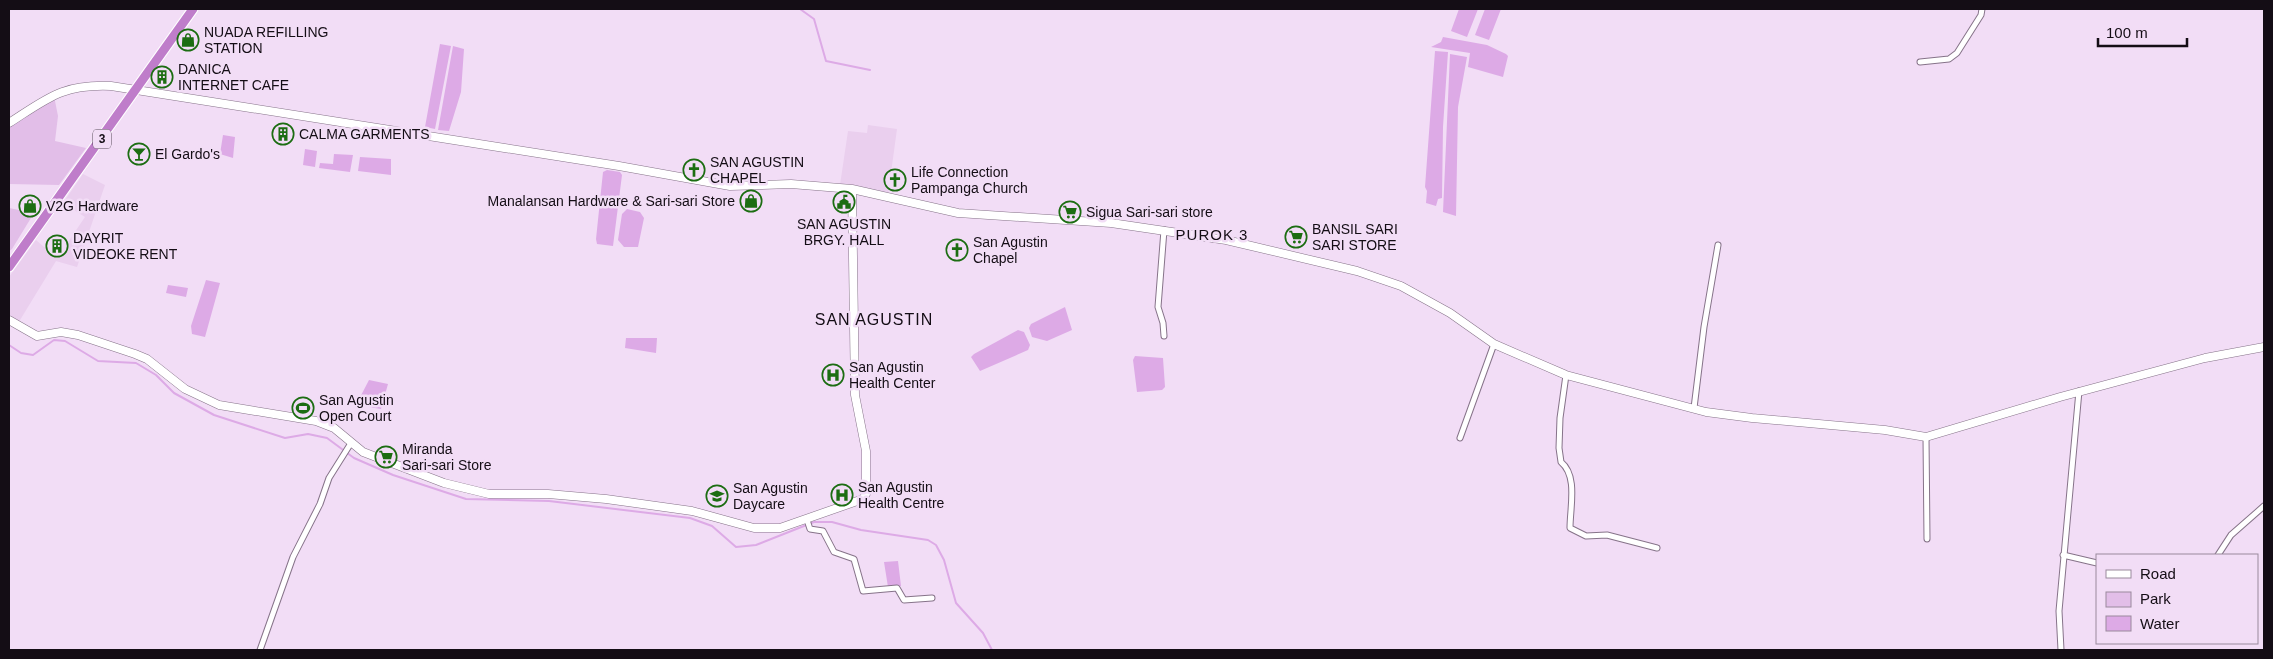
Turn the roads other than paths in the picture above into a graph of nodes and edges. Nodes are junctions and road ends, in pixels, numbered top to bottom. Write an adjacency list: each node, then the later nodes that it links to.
1 (194, 9): 4 (highway, 3)
2 (1982, 9): 3 (street)
3 (1920, 62)
4 (137, 89): 5 (street); 6 (street); 9 (highway, 3)
5 (9, 123)
6 (852, 189): 7 (street); 21 (street)
7 (1164, 230): 11 (street); 12 (street)
8 (1718, 245): 16 (street)
9 (9, 268)
10 (9, 320): 19 (street)
11 (1164, 336)
12 (1494, 344): 14 (street); 18 (street)
13 (2264, 347): 15 (street)
14 (1566, 375): 16 (street); 23 (street)
15 (2079, 391): 17 (street); 25 (street)
16 (1694, 408): 17 (street)
17 (1926, 437): 22 (street)
18 (1460, 438)
19 (350, 445): 21 (street); 28 (street)
20 (2264, 506): 24 (street)
21 (807, 520): 27 (street)
22 (1927, 539)
23 (1657, 548)
24 (2219, 554)
25 (2063, 555): 26 (street); 29 (street)
26 (2096, 563)
27 (932, 598)
28 (260, 650)
29 (2061, 650)

